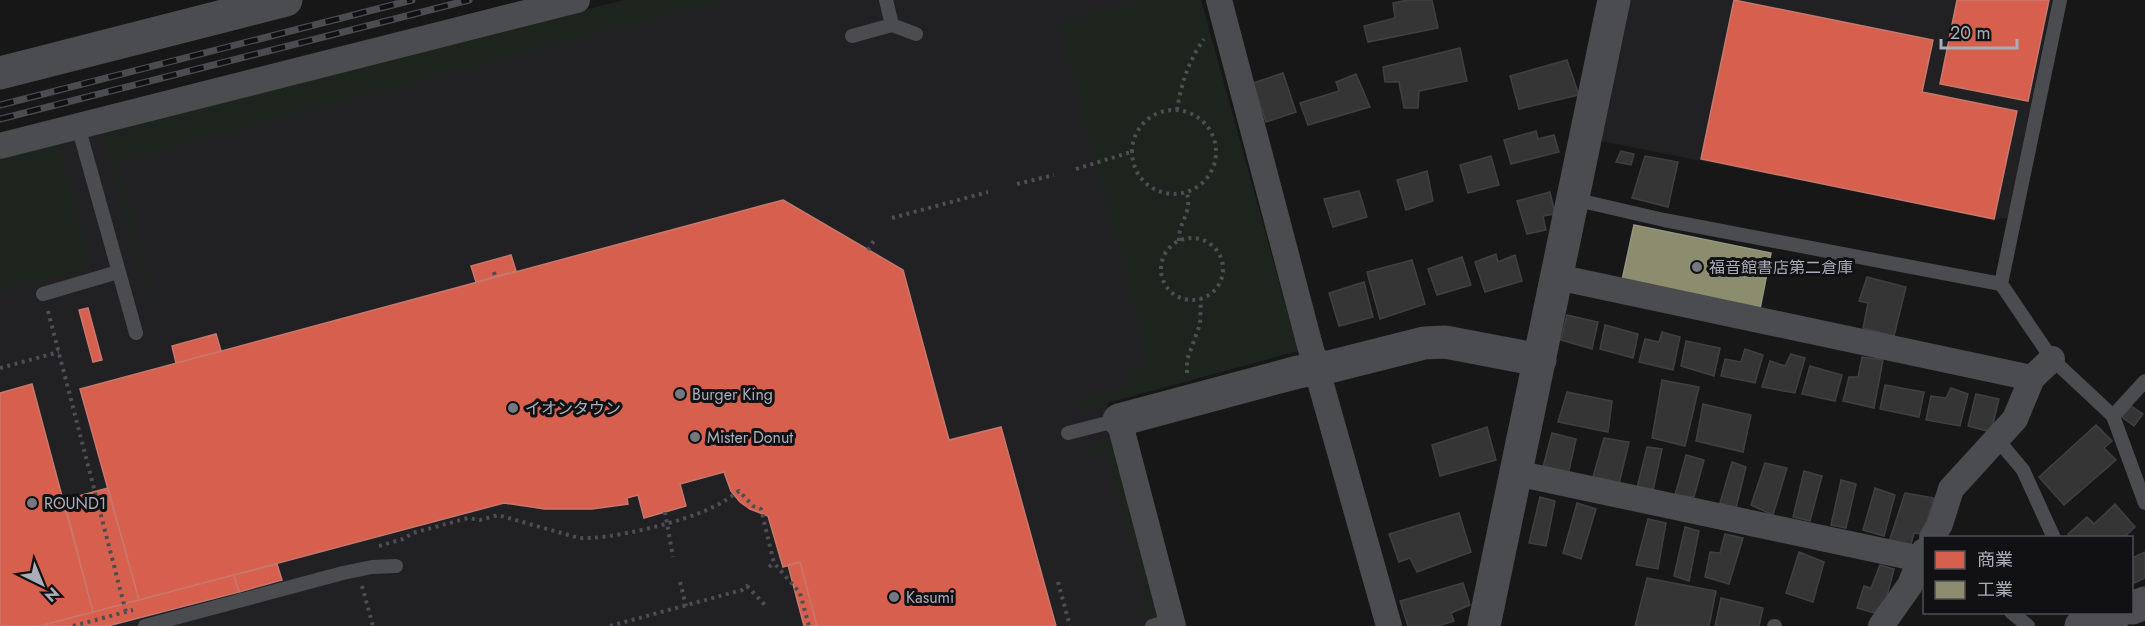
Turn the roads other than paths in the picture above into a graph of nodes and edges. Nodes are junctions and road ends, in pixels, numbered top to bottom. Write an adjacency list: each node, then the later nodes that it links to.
1 (286, 0): 10 (street)
2 (577, 0): 11 (street)
3 (886, 0): 7 (lane)
4 (1219, 0): 21 (street)
5 (1614, 0): 13 (street)
6 (2060, 0): 16 (lane)
7 (892, 25): 8 (lane); 9 (lane)
8 (916, 34)
9 (852, 36)
10 (0, 73)
11 (78, 126): 12 (street); 14 (lane)
12 (0, 146)
13 (1573, 200): 15 (street); 16 (lane)
14 (118, 273): 17 (lane); 18 (lane)
15 (1557, 277): 20 (street); 22 (street)
16 (2001, 285): 19 (lane)
17 (44, 294)
18 (136, 333)
19 (2052, 359): 22 (street); 24 (lane)
20 (1540, 360): 21 (street); 28 (street)
21 (1317, 369): 25 (street); 38 (street)
22 (2032, 378): 27 (street)
23 (2145, 381): 24 (lane)
24 (2113, 416): 29 (lane)
25 (1119, 420): 26 (lane); 36 (street)
26 (1068, 433)
27 (1997, 439): 30 (street); 31 (lane)
28 (1516, 473): 32 (street); 39 (street)
29 (2145, 503)
30 (1934, 536)
31 (2054, 536)
32 (1923, 552)
33 (1923, 556): 40 (street)
34 (396, 566): 37 (lane)
35 (2013, 614): 41 (lane)
36 (1166, 624)
37 (146, 626)
38 (1389, 626)
39 (1484, 626)
40 (1881, 626)
41 (2028, 626)

